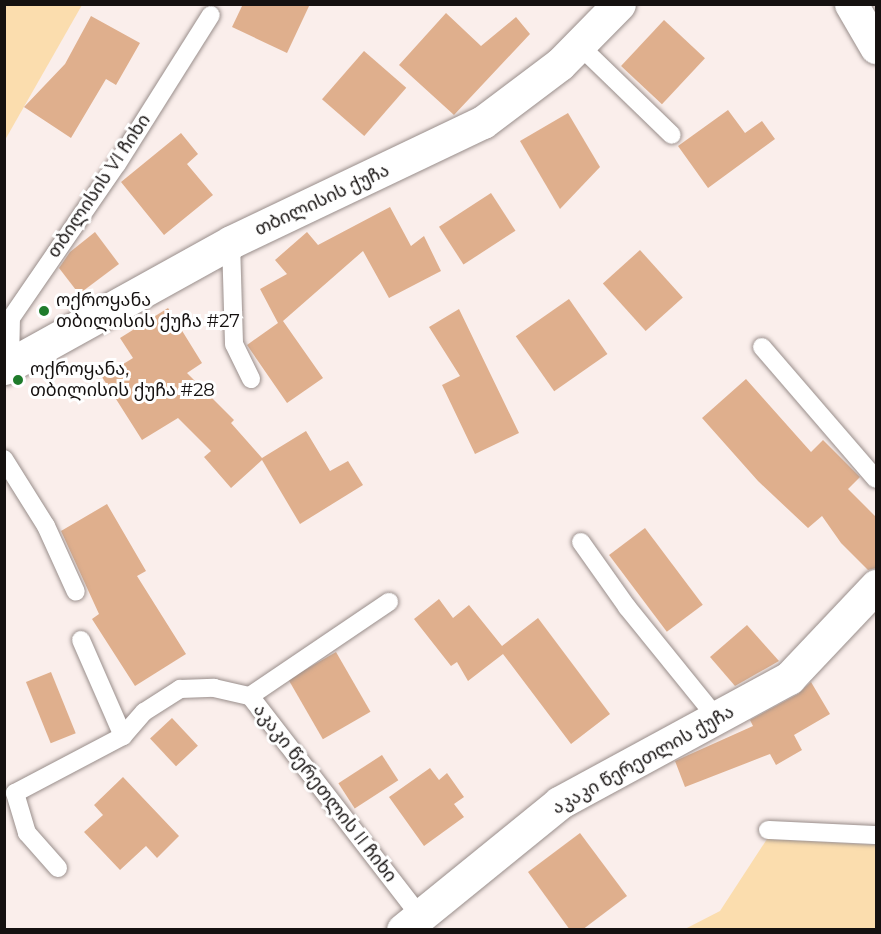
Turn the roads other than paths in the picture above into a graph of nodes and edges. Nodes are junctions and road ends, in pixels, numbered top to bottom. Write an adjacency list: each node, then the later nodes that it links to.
1 (620, 4): 4 (street, თბილისის ქუჩა)
2 (851, 4): 5 (street)
3 (211, 15): 9 (lane, თბილისის VI ჩიხი)
4 (579, 45): 6 (lane); 7 (street, თბილისის ქუჩა)
5 (876, 47)
6 (672, 135)
7 (231, 242): 9 (street, თბილისის ქუჩა); 10 (lane)
8 (762, 347): 12 (lane)
9 (7, 366)
10 (251, 379)
11 (4, 459): 15 (lane)
12 (876, 479)
13 (581, 542): 19 (lane)
14 (876, 586): 19 (street, აკაკი წერეთლის ქუჩა)
15 (76, 592)
16 (388, 602): 18 (lane)
17 (81, 640): 20 (lane)
18 (250, 696): 20 (lane, აკაკი წერეთლის II ჩიხი); 25 (lane, აკაკი წერეთლის II ჩიხი)
19 (716, 717): 25 (street, აკაკი წერეთლის ქუჩა)
20 (123, 736): 21 (lane, აკაკი წერეთლის II ჩიხი)
21 (10, 796): 24 (lane, აკაკი წერეთლის II ჩიხი)
22 (768, 830): 23 (lane)
23 (876, 835)
24 (58, 868)
25 (411, 922)

